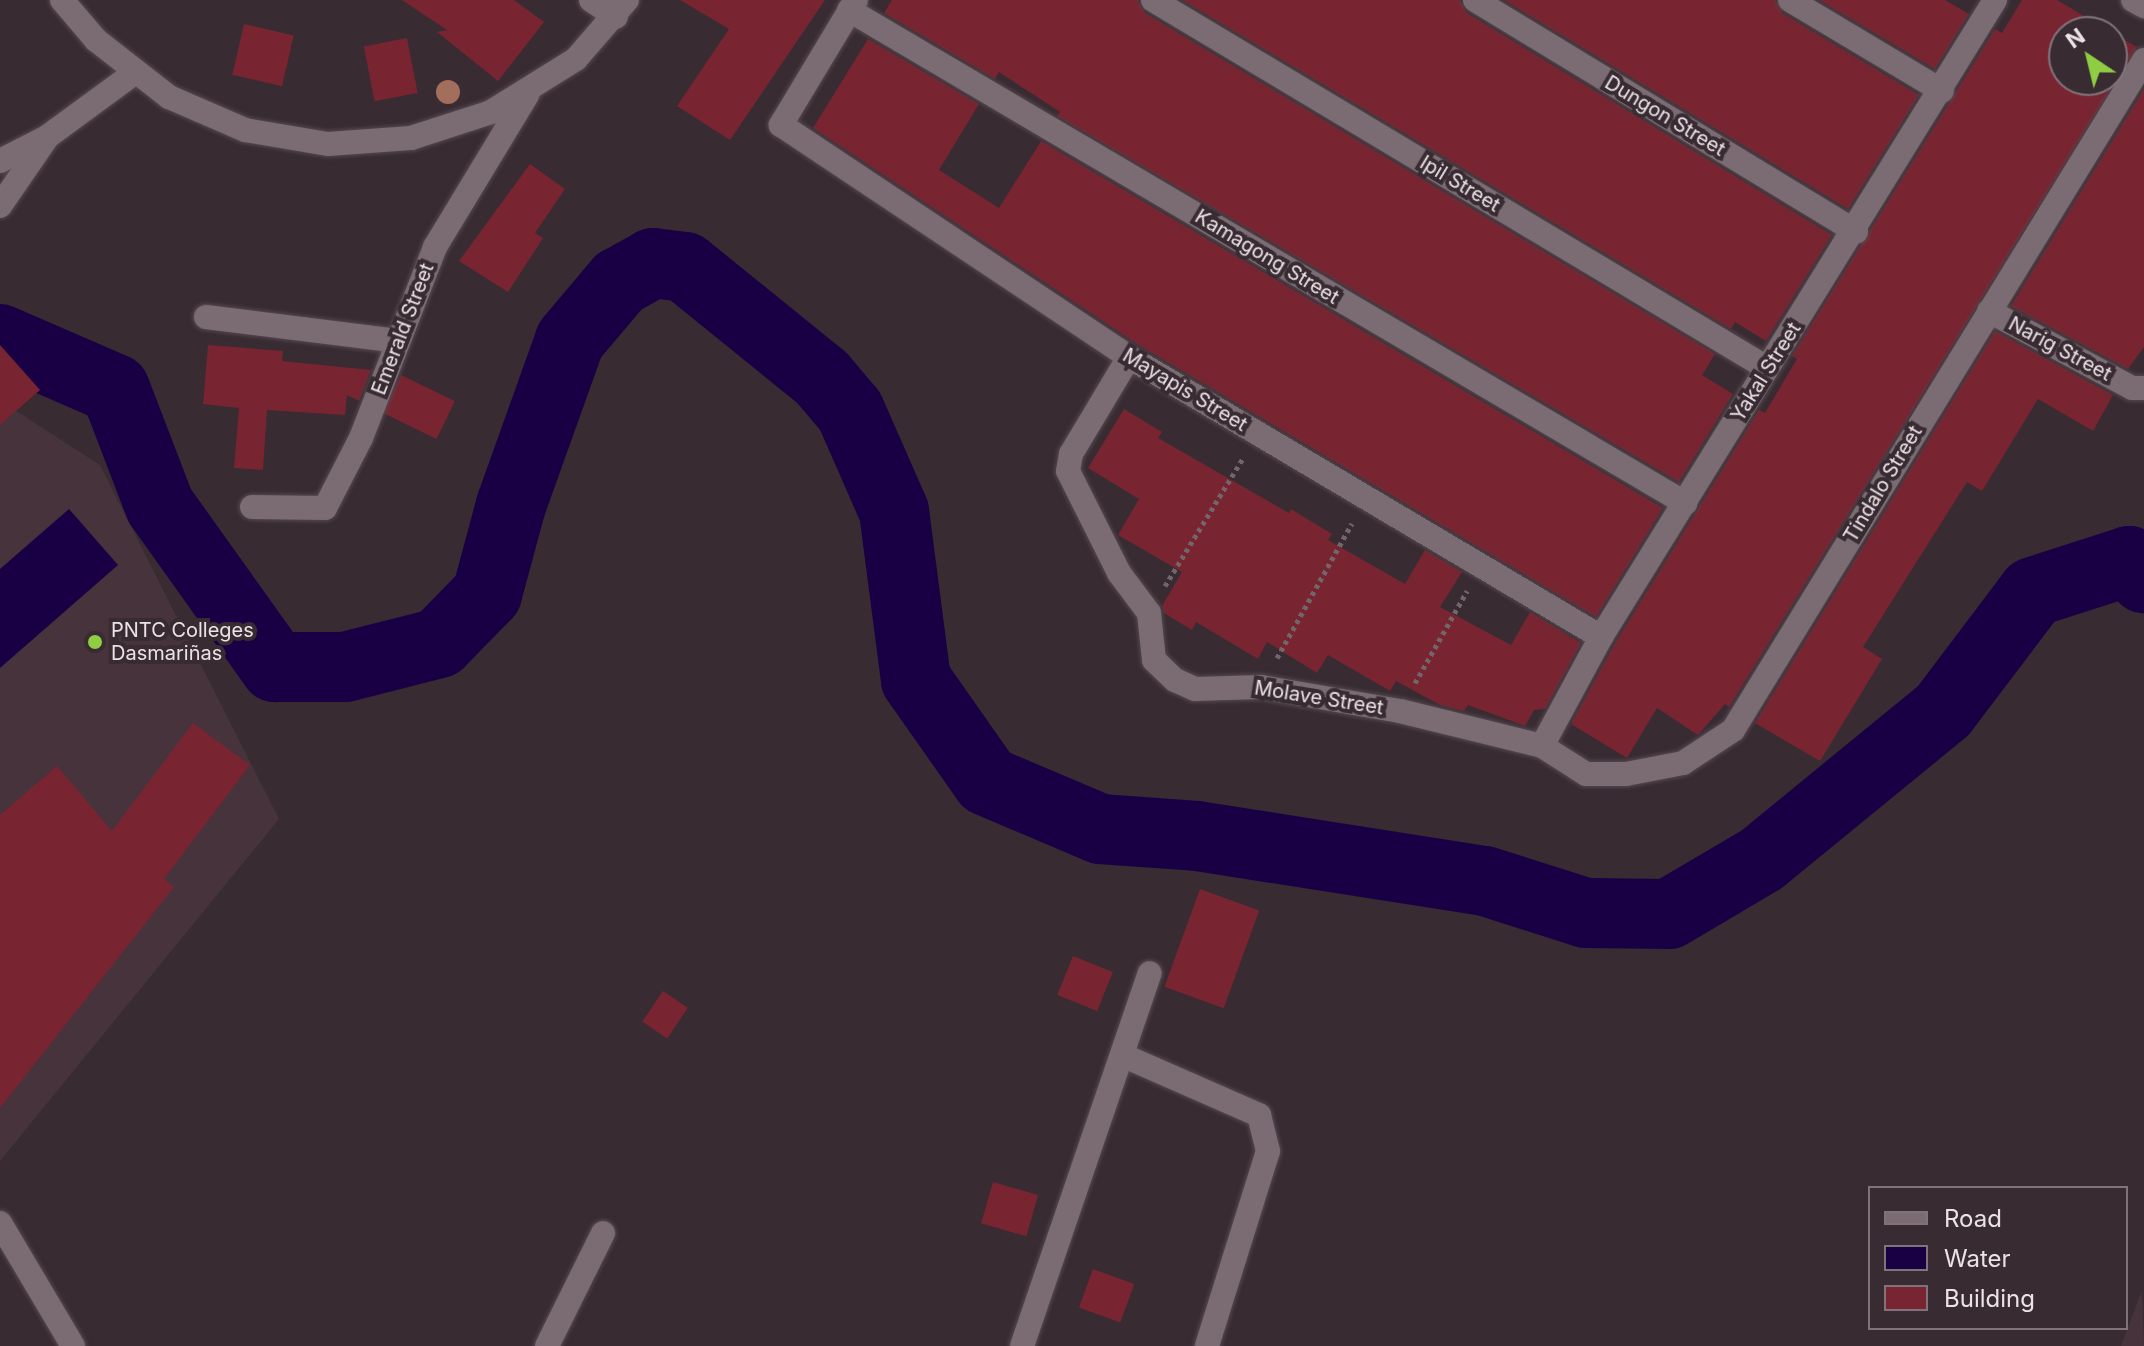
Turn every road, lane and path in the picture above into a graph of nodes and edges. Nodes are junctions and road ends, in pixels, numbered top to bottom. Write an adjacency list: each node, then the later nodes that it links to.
1 (62, 0): 12 (street, Emerald Street)
2 (591, 0): 10 (street)
3 (1153, 0): 23 (street, Ipil Street)
4 (1475, 0): 18 (street, Dungon Street)
5 (1790, 0): 13 (street)
6 (1995, 0): 13 (street, Yakal Street)
7 (2133, 0): 9 (street)
8 (852, 5): 22 (street, Mayapis Street); 27 (street, Kamagong Street)
9 (2144, 6)
10 (622, 8): 14 (street, Emerald Street)
11 (2144, 60): 19 (street, Tindalo Street)
12 (134, 73): 14 (street, Emerald Street); 15 (street)
13 (1942, 91): 18 (street, Yakal Street)
14 (528, 93): 21 (street, Emerald Street)
15 (47, 137): 16 (street); 17 (street)
16 (0, 161)
17 (0, 206)
18 (1856, 232): 23 (street, Yakal Street)
19 (1989, 311): 24 (street, Narig Street); 34 (street, Tindalo Street)
20 (206, 317): 21 (street)
21 (398, 341): 28 (street, Emerald Street)
22 (1129, 357): 25 (street, Mayapis Street); 30 (street)
23 (1767, 368): 27 (street, Yakal Street)
24 (2140, 381)
25 (1258, 433): 26 (street, Mayapis Street); 30 (path)
26 (1367, 497): 29 (street, Mayapis Street); 32 (path)
27 (1685, 503): 31 (street, Yakal Street)
28 (252, 507)
29 (1479, 569): 31 (street, Mayapis Street); 33 (path)
30 (1149, 613): 32 (street, Molave Street)
31 (1601, 637): 34 (street, Yakal Street)
32 (1261, 687): 33 (street, Molave Street)
33 (1400, 711): 34 (street, Molave Street)
34 (1542, 746)
35 (1150, 973): 36 (street)
36 (1122, 1055): 41 (street); 42 (street)
37 (0, 1223): 39 (street)
38 (603, 1233): 40 (street)
39 (73, 1346)
40 (547, 1346)
41 (1022, 1346)
42 (1207, 1346)

